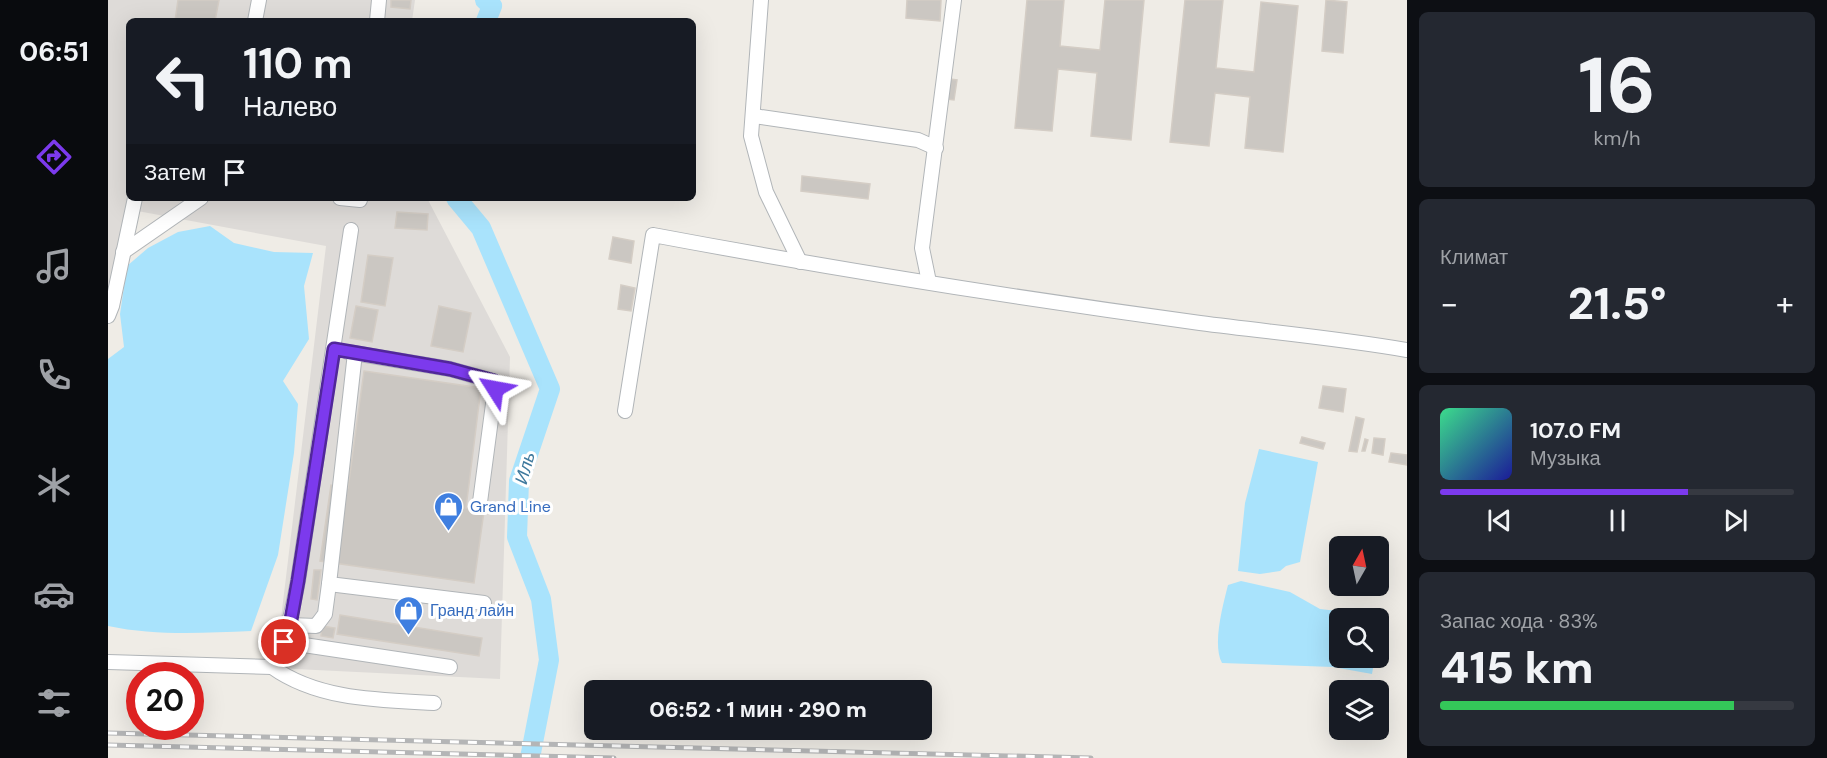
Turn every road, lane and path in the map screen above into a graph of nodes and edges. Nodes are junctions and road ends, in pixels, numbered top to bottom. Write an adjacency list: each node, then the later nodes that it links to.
1 (259, 0): 5 (lane)
2 (379, 0): 6 (lane)
3 (761, 0): 7 (lane)
4 (954, 0): 8 (lane)
5 (256, 18)
6 (377, 18)
7 (754, 116): 8 (lane); 13 (lane)
8 (936, 148): 14 (lane)
9 (134, 201): 12 (lane)
10 (197, 201): 12 (lane)
11 (351, 230): 16 (lane)
12 (123, 252): 15 (lane)
13 (800, 262): 14 (lane); 19 (lane)
14 (929, 282): 17 (lane)
15 (108, 316)
16 (334, 349): 18 (lane); 23 (lane)
17 (1407, 350)
18 (355, 353): 20 (lane); 21 (lane)
19 (625, 411)
20 (480, 502)
21 (329, 584): 22 (lane); 23 (lane)
22 (484, 603)
23 (290, 625): 24 (lane)
24 (284, 642): 26 (lane); 27 (lane)
25 (108, 662): 26 (lane)
26 (272, 667): 28 (lane)
27 (450, 667)
28 (434, 703)

